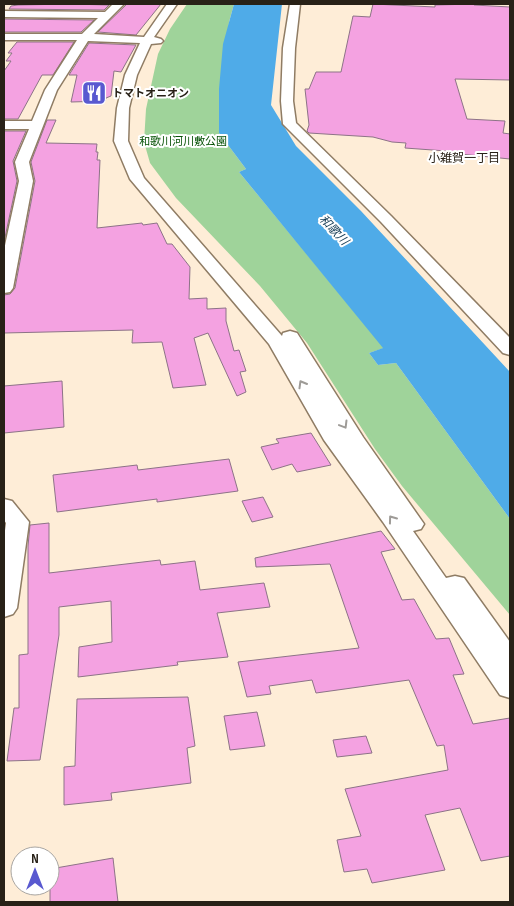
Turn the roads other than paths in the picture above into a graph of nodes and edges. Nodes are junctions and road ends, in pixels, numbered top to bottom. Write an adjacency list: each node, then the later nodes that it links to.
1 (119, 4): 6 (street)
2 (172, 4): 9 (street)
3 (182, 4): 9 (street)
4 (296, 4): 17 (street)
5 (4, 14): 6 (street)
6 (107, 15): 8 (street)
7 (4, 37): 8 (street)
8 (85, 37): 9 (street); 11 (street)
9 (152, 41): 20 (street, one-way to 20); 21 (street, one-way to 9)
10 (4, 125): 11 (street)
11 (37, 125): 13 (street)
12 (4, 161): 13 (street)
13 (22, 162): 15 (street)
14 (4, 202): 15 (street)
15 (20, 202): 16 (street)
16 (4, 288)
17 (510, 349)
18 (4, 506): 19 (street)
19 (4, 597)
20 (510, 661)
21 (510, 688)

